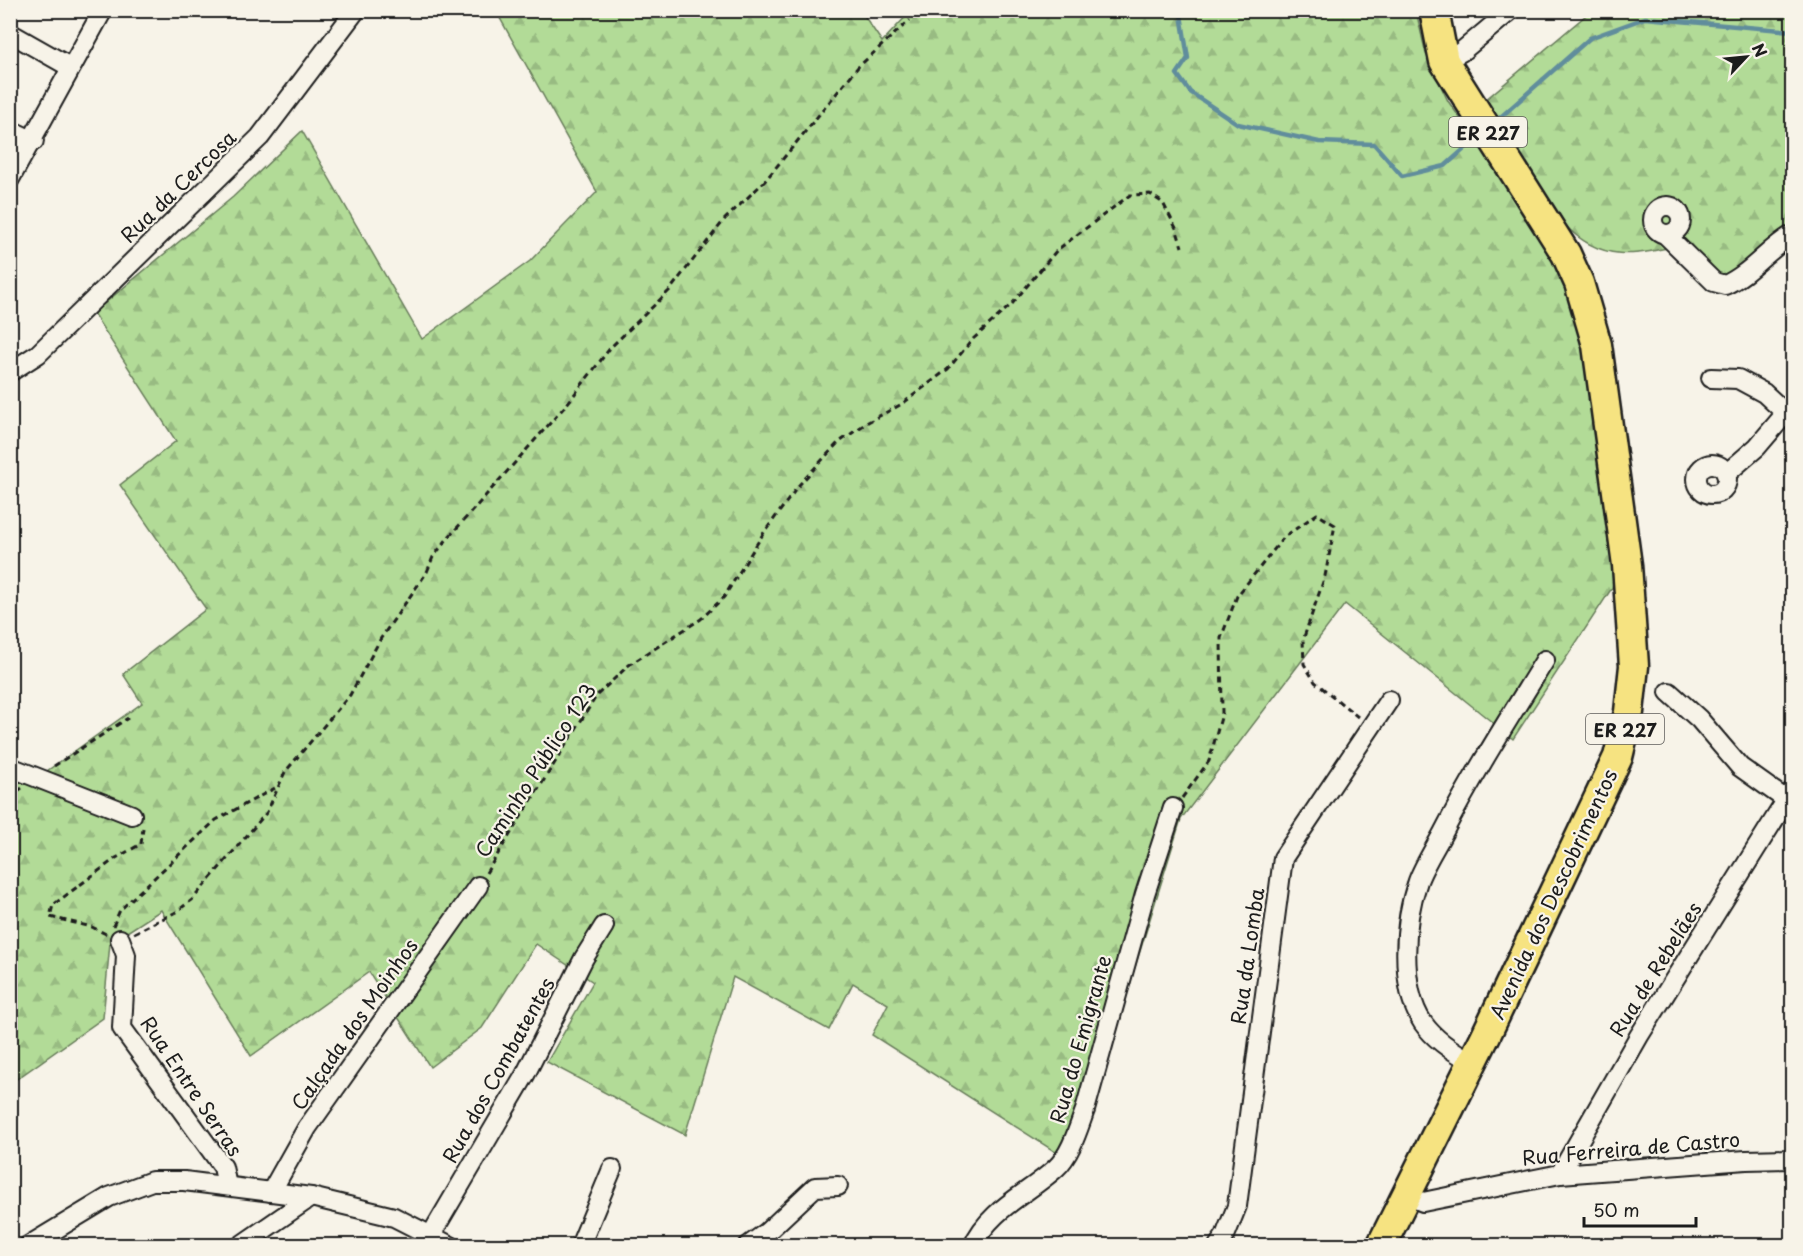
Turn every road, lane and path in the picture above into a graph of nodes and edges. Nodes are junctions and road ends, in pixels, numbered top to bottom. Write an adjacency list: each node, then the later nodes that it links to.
1 (103, 10): 7 (street)
2 (356, 10): 15 (street, Rua da Cercosa)
3 (1434, 10): 8 (main road, ER 227)
4 (1511, 10): 8 (street)
5 (910, 20): 26 (path)
6 (10, 33): 7 (street)
7 (70, 67): 10 (street)
8 (1451, 73): 34 (main road, Avenida dos Descobrimentos / ER 227)
9 (10, 130): 10 (street)
10 (34, 141): 11 (street)
11 (10, 179)
12 (1666, 235): 13 (street)
13 (1792, 235)
14 (1182, 247): 31 (path, Caminho Público 123)
15 (10, 372)
16 (1711, 378): 17 (street)
17 (1789, 417): 18 (street)
18 (1726, 474)
19 (1545, 660): 34 (street)
20 (1669, 692): 27 (street)
21 (1389, 700): 23 (street, Rua da Lomba)
22 (128, 718): 25 (path)
23 (1371, 727): 29 (path); 50 (street, Rua da Lomba)
24 (10, 767): 25 (street)
25 (37, 778): 28 (path); 30 (street)
26 (279, 786): 33 (path); 33 (path)
27 (1789, 795): 37 (street, Rua de Rebelães)
28 (10, 796)
29 (1173, 808): 49 (street, Rua do Emigrante)
30 (132, 816): 33 (path)
31 (478, 886): 40 (street, Calçada dos Moinhos)
32 (604, 926): 43 (street, Rua dos Combatentes)
33 (114, 937): 38 (street, Rua Entre Serras)
34 (1473, 1062): 41 (main road, Avenida dos Descobrimentos / ER 227)
35 (1792, 1159): 37 (street, Rua Ferreira de Castro)
36 (612, 1169): 47 (street)
37 (1560, 1174): 41 (street, Rua Ferreira de Castro)
38 (227, 1186): 40 (street); 44 (street)
39 (838, 1186): 48 (street)
40 (271, 1192): 42 (street)
41 (1406, 1195): 51 (main road, Avenida dos Descobrimentos / ER 227)
42 (311, 1197): 43 (street); 45 (street)
43 (431, 1235): 46 (street)
44 (28, 1245)
45 (240, 1245)
46 (451, 1245)
47 (580, 1245)
48 (748, 1245)
49 (973, 1245)
50 (1218, 1245)
51 (1381, 1245)

